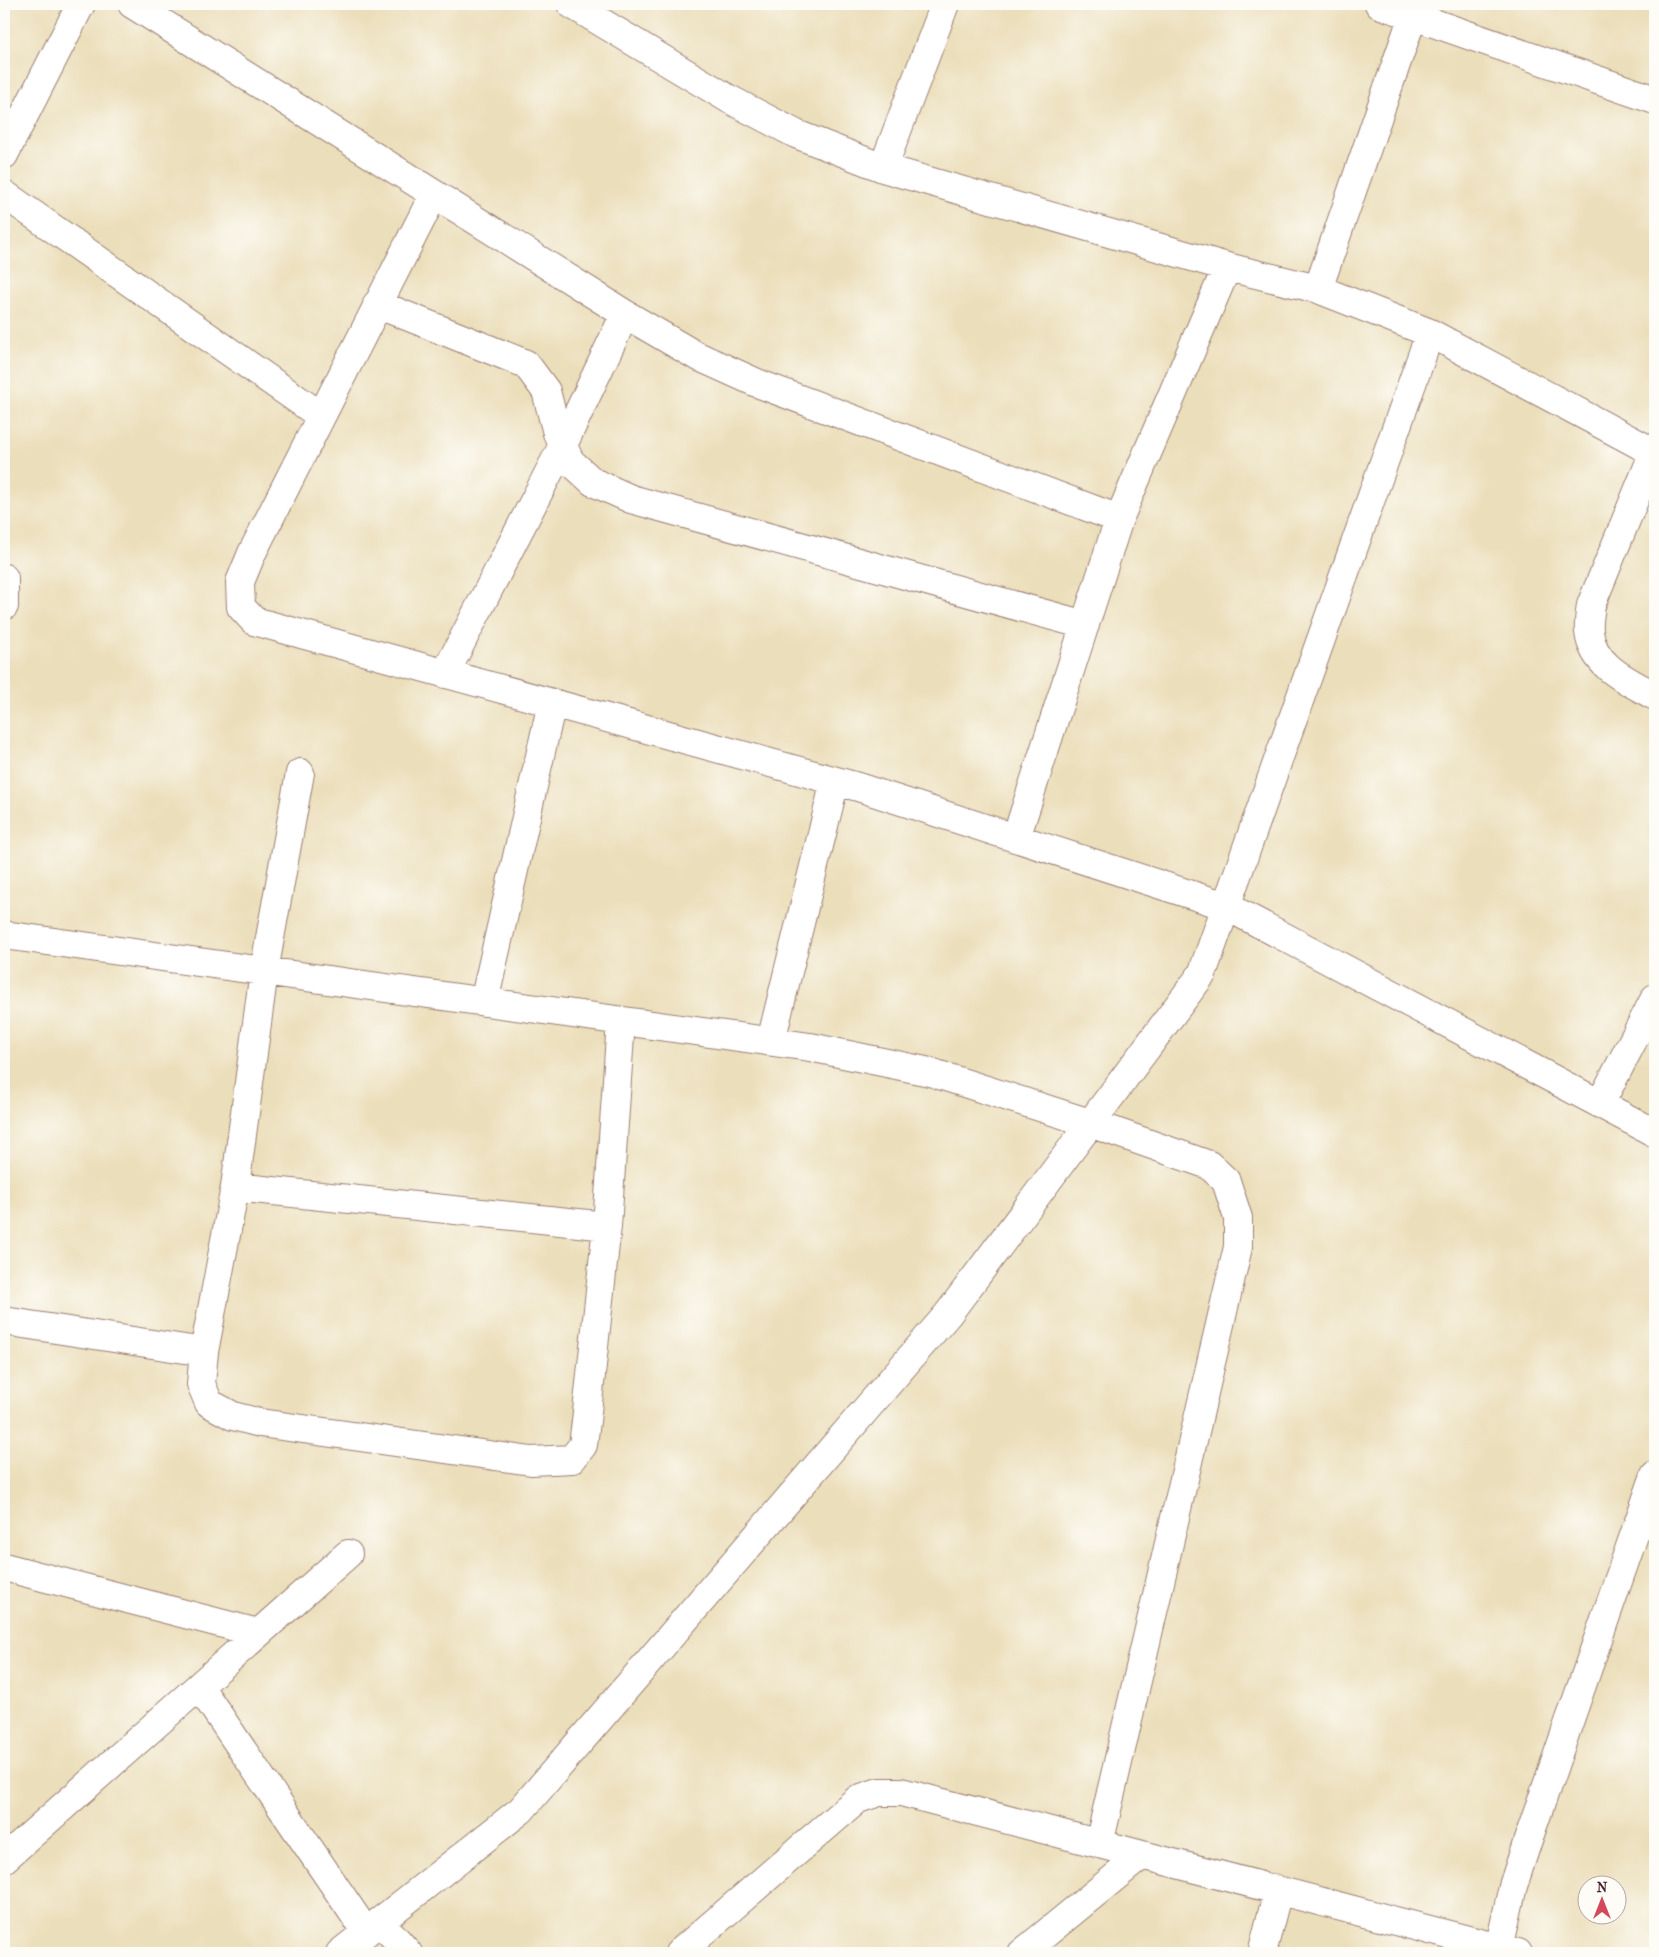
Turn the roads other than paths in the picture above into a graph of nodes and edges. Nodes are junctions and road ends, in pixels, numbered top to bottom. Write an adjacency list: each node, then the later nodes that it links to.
1 (82, 4): 8 (street)
2 (132, 4): 11 (street)
3 (570, 4): 9 (street)
4 (945, 4): 9 (street)
5 (1379, 4): 6 (street)
6 (1416, 10): 7 (street); 13 (street)
7 (1655, 100)
8 (4, 155)
9 (882, 168): 12 (street)
10 (4, 194): 17 (street)
11 (434, 194): 14 (street); 15 (street)
12 (1227, 267): 13 (street); 20 (street)
13 (1318, 289): 16 (street)
14 (377, 304): 17 (street); 18 (street)
15 (625, 314): 18 (street); 20 (street)
16 (1430, 333): 19 (street); 30 (street)
17 (322, 416): 24 (street)
18 (563, 445): 23 (street); 24 (street)
19 (1655, 452): 25 (street)
20 (1119, 519): 23 (street)
21 (4, 578): 22 (street)
22 (4, 606)
23 (1085, 625): 29 (street)
24 (445, 674): 26 (street)
25 (1655, 696)
26 (552, 704): 28 (street); 34 (street)
27 (300, 773): 32 (street)
28 (835, 781): 29 (street); 36 (street)
29 (1016, 838): 30 (street)
30 (1226, 906): 37 (street); 38 (street)
31 (4, 935): 32 (street)
32 (264, 971): 34 (street); 40 (street)
33 (1655, 998): 37 (street)
34 (484, 1002): 35 (street)
35 (621, 1021): 36 (street); 41 (street)
36 (771, 1041): 38 (street)
37 (1600, 1104): 39 (street)
38 (1090, 1123): 49 (street); 53 (street)
39 (1655, 1133)
40 (235, 1187): 41 (street); 43 (street)
41 (607, 1226): 43 (street)
42 (4, 1321): 43 (street)
43 (204, 1352)
44 (1655, 1475): 54 (street)
45 (348, 1554): 47 (street)
46 (4, 1567): 47 (street)
47 (258, 1633): 48 (street)
48 (199, 1686): 51 (street); 53 (street)
49 (1099, 1844): 50 (street); 57 (street)
50 (1142, 1855): 52 (street); 58 (street)
51 (4, 1859)
52 (1278, 1891): 54 (street); 59 (street)
53 (373, 1927): 55 (street); 56 (street)
54 (1505, 1952)
55 (340, 1953)
56 (408, 1953)
57 (679, 1953)
58 (1022, 1953)
59 (1262, 1953)

